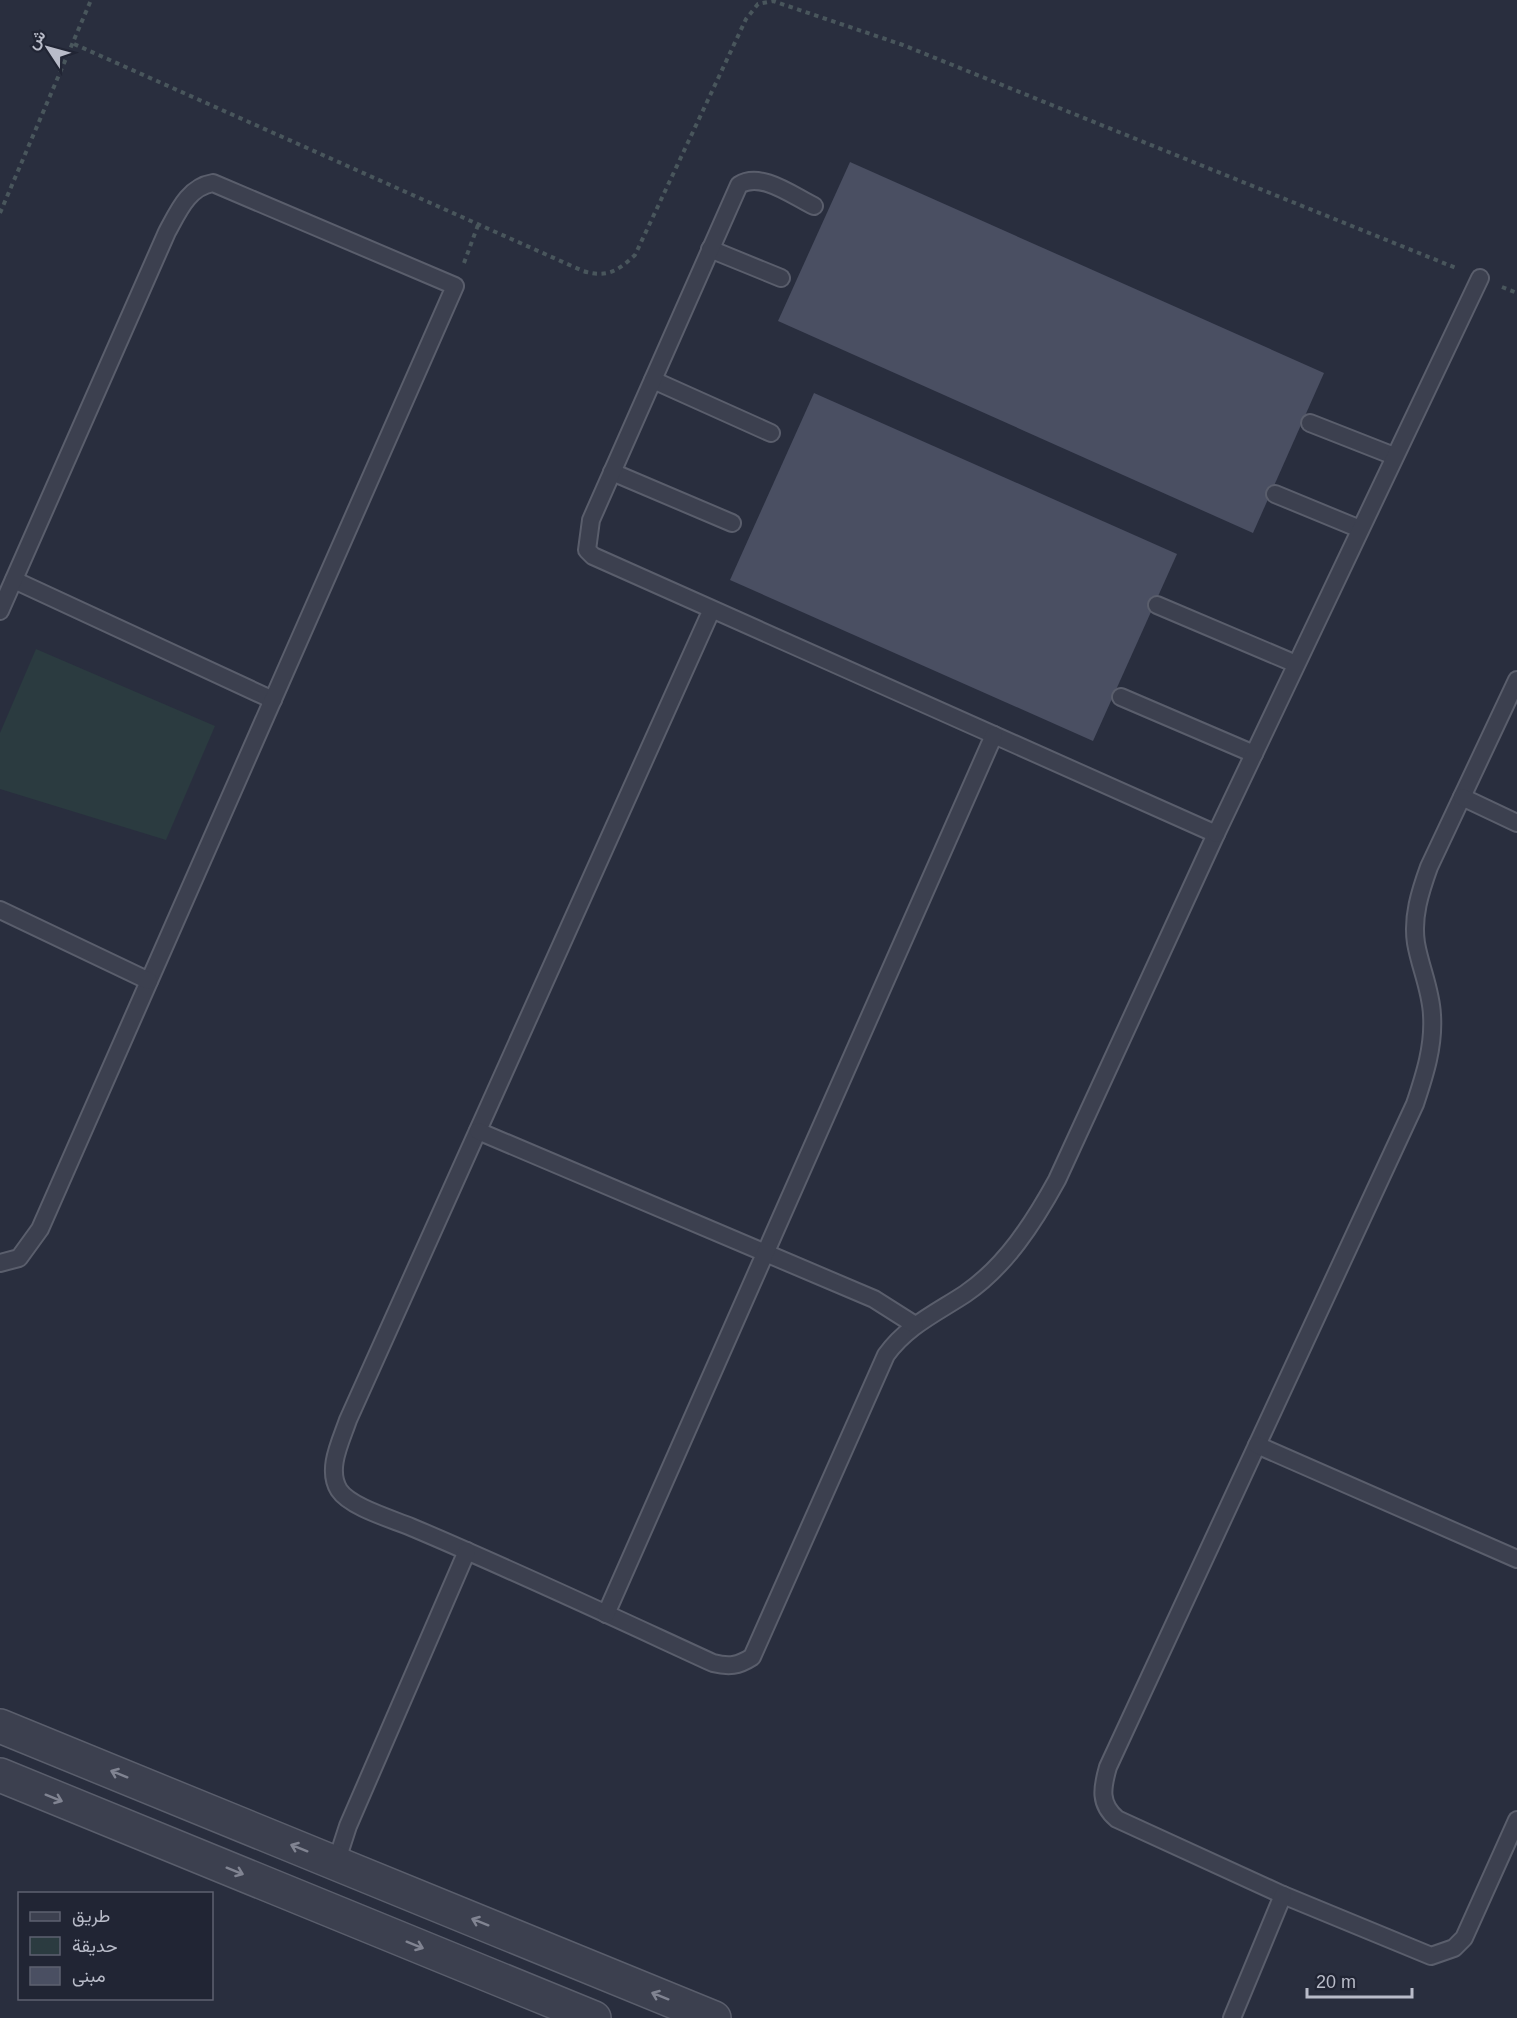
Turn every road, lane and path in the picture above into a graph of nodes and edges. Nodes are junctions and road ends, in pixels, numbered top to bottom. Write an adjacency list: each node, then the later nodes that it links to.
1 (91, 0): 2 (path)
2 (74, 44): 4 (path); 5 (path)
3 (814, 206): 6 (lane)
4 (0, 213)
5 (478, 225): 8 (path); 9 (path)
6 (710, 249): 7 (lane); 11 (lane)
7 (781, 278)
8 (1480, 278): 10 (path); 14 (lane)
9 (455, 286): 19 (lane); 26 (lane)
10 (1517, 293)
11 (653, 380): 13 (lane); 15 (lane)
12 (1310, 423): 14 (lane)
13 (771, 433)
14 (1395, 456): 18 (lane)
15 (612, 472): 17 (lane); 21 (lane)
16 (1275, 494): 18 (lane)
17 (732, 523)
18 (1360, 529): 23 (lane)
19 (14, 580): 22 (lane); 26 (lane)
20 (1157, 605): 23 (lane)
21 (712, 609): 27 (lane); 34 (lane)
22 (0, 611)
23 (1296, 664): 28 (lane)
24 (1517, 680): 29 (lane)
25 (1121, 697): 28 (lane)
26 (273, 700): 33 (lane)
27 (994, 735): 31 (lane); 35 (lane)
28 (1254, 754): 31 (lane)
29 (1462, 797): 30 (lane); 38 (lane)
30 (1517, 823)
31 (1216, 834): 37 (lane)
32 (0, 910): 33 (lane)
33 (149, 981): 36 (lane)
34 (478, 1131): 35 (lane); 39 (lane)
35 (765, 1253): 37 (lane); 41 (lane)
36 (0, 1263)
37 (915, 1325): 41 (lane)
38 (1257, 1445): 40 (lane); 46 (lane)
39 (467, 1551): 41 (lane); 45 (lane)
40 (1517, 1560)
41 (606, 1614)
42 (0, 1726): 45 (street, one-way to 42)
43 (0, 1775): 47 (street, one-way to 47)
44 (1517, 1820): 46 (lane)
45 (336, 1863): 47 (street); 49 (street, one-way to 45)
46 (1283, 1895): 50 (lane)
47 (329, 1910): 48 (street, one-way to 48)
48 (594, 2018)
49 (714, 2018)
50 (1232, 2018)

